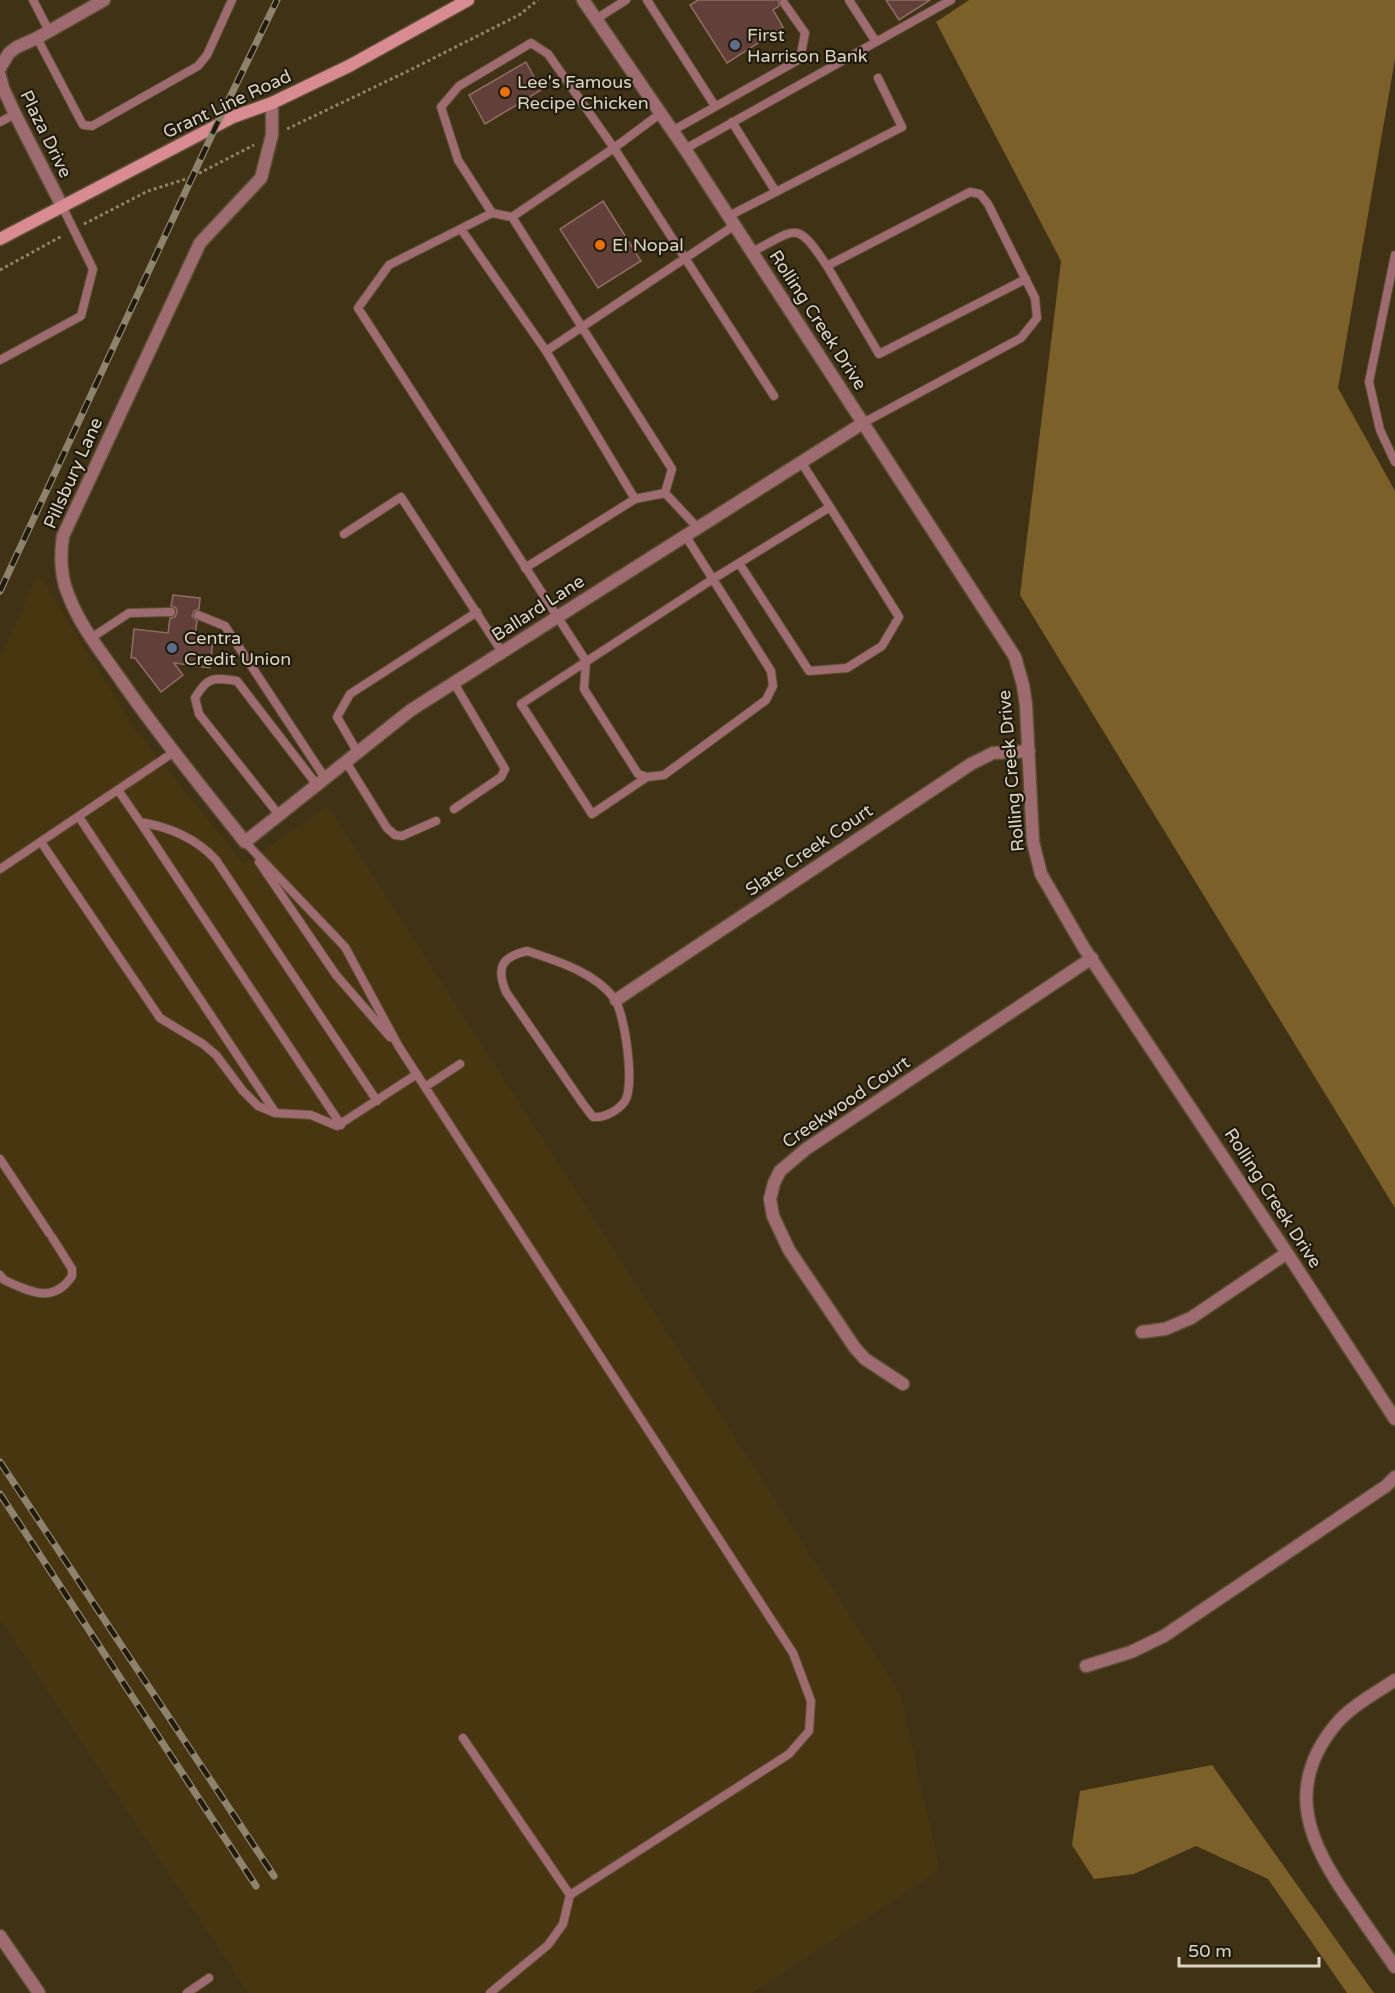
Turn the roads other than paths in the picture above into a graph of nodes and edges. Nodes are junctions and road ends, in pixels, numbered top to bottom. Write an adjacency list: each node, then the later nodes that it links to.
1 (33, 0): 12 (lane)
2 (232, 0): 13 (lane)
3 (468, 0): 18 (main road, Grant Line Road)
4 (583, 0): 11 (street, Rolling Creek Drive)
5 (626, 0): 11 (lane)
6 (647, 0): 19 (lane)
7 (849, 0): 14 (lane)
8 (951, 0): 14 (lane)
9 (97, 2): 12 (street)
10 (784, 3): 19 (lane)
11 (596, 19): 20 (street, Rolling Creek Drive)
12 (49, 31): 13 (street)
13 (37, 38): 15 (street)
14 (876, 42): 23 (lane)
15 (0, 68)
16 (0, 76): 21 (street, Plaza Drive)
17 (878, 78): 27 (lane)
18 (272, 103): 28 (main road, Grant Line Road); 59 (street, Pillsbury Lane)
19 (715, 106): 24 (lane)
20 (661, 113): 24 (street, Rolling Creek Drive); 25 (lane)
21 (15, 114): 22 (lane); 28 (street, Plaza Drive)
22 (0, 122)
23 (732, 122): 26 (lane); 27 (lane)
24 (672, 131): 26 (street, Rolling Creek Drive)
25 (614, 148): 29 (lane); 30 (lane); 36 (lane)
26 (685, 148): 31 (street, Rolling Creek Drive)
27 (776, 192): 31 (lane)
28 (62, 206): 33 (main road, Grant Line Road); 41 (lane)
29 (492, 213): 30 (lane); 32 (lane)
30 (512, 217): 39 (lane)
31 (732, 221): 34 (street, Rolling Creek Drive); 36 (lane)
32 (461, 229): 40 (lane); 53 (lane)
33 (0, 239)
34 (752, 252): 37 (lane); 43 (street, Rolling Creek Drive)
35 (1395, 255): 45 (lane)
36 (686, 257): 39 (lane); 42 (lane)
37 (827, 266): 38 (lane); 38 (lane)
38 (1026, 279): 43 (lane)
39 (582, 327): 40 (lane); 46 (lane)
40 (546, 351): 47 (lane)
41 (0, 360)
42 (774, 396)
43 (863, 423): 44 (street, Ballard Lane); 64 (street, Rolling Creek Drive)
44 (801, 462): 48 (lane); 49 (street, Ballard Lane)
45 (1395, 462)
46 (665, 493): 47 (lane); 49 (lane)
47 (635, 499): 53 (lane)
48 (830, 507): 52 (lane); 52 (lane)
49 (697, 527): 51 (street, Ballard Lane)
50 (344, 534): 56 (lane)
51 (685, 535): 54 (lane); 58 (street, Ballard Lane)
52 (739, 563): 54 (lane)
53 (525, 568): 58 (lane)
54 (713, 579): 61 (lane); 67 (lane)
55 (171, 612): 59 (lane)
56 (477, 612): 60 (lane); 65 (lane)
57 (198, 615): 68 (lane)
58 (556, 617): 60 (street, Ballard Lane); 61 (lane)
59 (92, 638): 63 (street, Pillsbury Lane)
60 (502, 652): 62 (street, Ballard Lane)
61 (586, 660): 67 (lane); 67 (lane)
62 (454, 683): 65 (street, Ballard Lane); 70 (lane)
63 (174, 752): 69 (lane); 76 (street, Pillsbury Lane)
64 (1029, 752): 78 (street, Rolling Creek Drive); 79 (street, Slate Creek Court)
65 (358, 753): 66 (street, Ballard Lane)
66 (346, 762): 68 (street, Ballard Lane); 73 (lane)
67 (647, 777)
68 (321, 782): 71 (street, Ballard Lane); 71 (lane)
69 (118, 790): 72 (lane); 74 (lane)
70 (454, 809)
71 (279, 815): 76 (street, Ballard Lane)
72 (79, 817): 75 (lane); 85 (lane)
73 (435, 821)
74 (140, 822): 84 (lane); 86 (lane)
75 (41, 842): 77 (lane); 85 (lane)
76 (245, 842): 80 (lane); 80 (lane)
77 (0, 869)
78 (1092, 958): 88 (street, Rolling Creek Drive); 91 (street, Creekwood Court)
79 (616, 1000): 79 (lane)
80 (399, 1047): 82 (lane)
81 (460, 1064): 83 (lane)
82 (417, 1074): 83 (lane); 84 (lane)
83 (426, 1087): 97 (lane)
84 (377, 1101): 86 (lane)
85 (275, 1113): 86 (lane)
86 (341, 1125)
87 (0, 1159): 89 (lane)
88 (1287, 1252): 90 (street); 92 (street, Rolling Creek Drive)
89 (0, 1275)
90 (1142, 1332)
91 (903, 1384)
92 (1395, 1419)
93 (1395, 1477): 94 (street)
94 (1086, 1666)
95 (1395, 1680): 99 (street)
96 (463, 1738): 97 (lane)
97 (570, 1895): 103 (lane)
98 (0, 1936): 101 (street)
99 (1395, 1967)
100 (209, 1978): 102 (lane)
101 (39, 1993)
102 (187, 1993)
103 (490, 1993)

